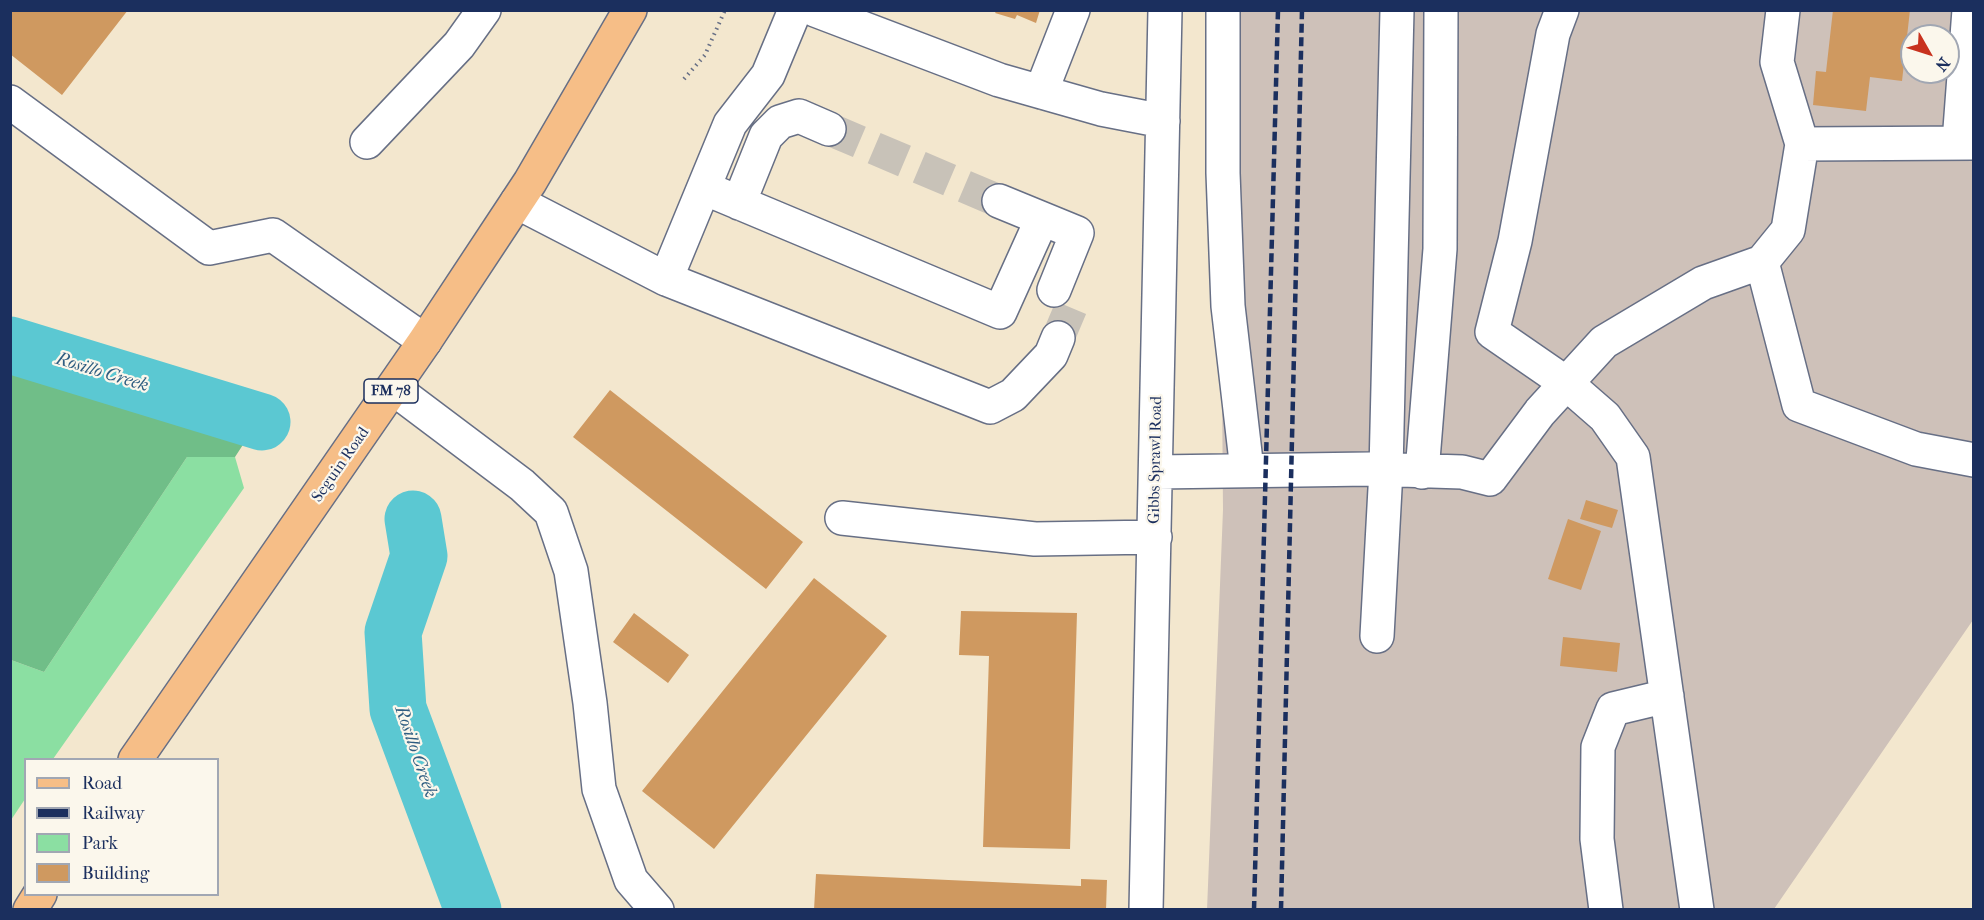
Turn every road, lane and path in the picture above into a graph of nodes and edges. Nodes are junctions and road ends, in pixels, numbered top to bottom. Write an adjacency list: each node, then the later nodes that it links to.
1 (484, 10): 20 (street)
2 (630, 10): 25 (main road, Seguin Road / FM 78)
3 (725, 10): 15 (path)
4 (795, 10): 23 (street)
5 (815, 10): 14 (street)
6 (1073, 10): 16 (street)
7 (1165, 10): 18 (street, Gibbs Sprawl Road)
8 (1223, 10): 36 (street)
9 (1398, 10): 37 (street)
10 (1441, 10): 39 (street)
11 (1562, 10): 33 (street)
12 (1783, 10): 22 (street)
13 (1970, 10): 21 (street)
14 (884, 23): 16 (street)
15 (684, 79)
16 (1041, 92): 18 (street)
17 (10, 102): 32 (street)
18 (1163, 121): 38 (street, Gibbs Sprawl Road)
19 (829, 129): 26 (street)
20 (367, 142)
21 (1966, 143): 22 (street)
22 (1802, 144): 28 (street)
23 (704, 188): 26 (street); 29 (street)
24 (999, 201): 27 (street)
25 (517, 202): 29 (street); 32 (main road, Seguin Road / FM 78)
26 (739, 203): 27 (street)
27 (1042, 219): 30 (street)
28 (1762, 262): 33 (street); 35 (street)
29 (666, 279): 31 (street)
30 (1064, 294)
31 (1048, 333)
32 (425, 341): 34 (main road, Seguin Road / FM 78)
33 (1566, 383): 39 (street); 43 (street)
34 (393, 388): 44 (main road, Seguin Road / FM 78); 47 (street)
35 (1974, 460)
36 (1247, 470): 37 (street); 38 (street)
37 (1386, 470): 39 (street); 42 (street)
38 (1156, 472): 41 (street, Gibbs Sprawl Road)
39 (1422, 472)
40 (842, 518): 41 (street)
41 (1155, 537): 48 (street, Gibbs Sprawl Road)
42 (1377, 636)
43 (1667, 696): 49 (street); 50 (street)
44 (136, 758)
45 (39, 896): 46 (main road)
46 (30, 909)
47 (657, 909)
48 (1146, 909)
49 (1606, 909)
50 (1697, 909)

